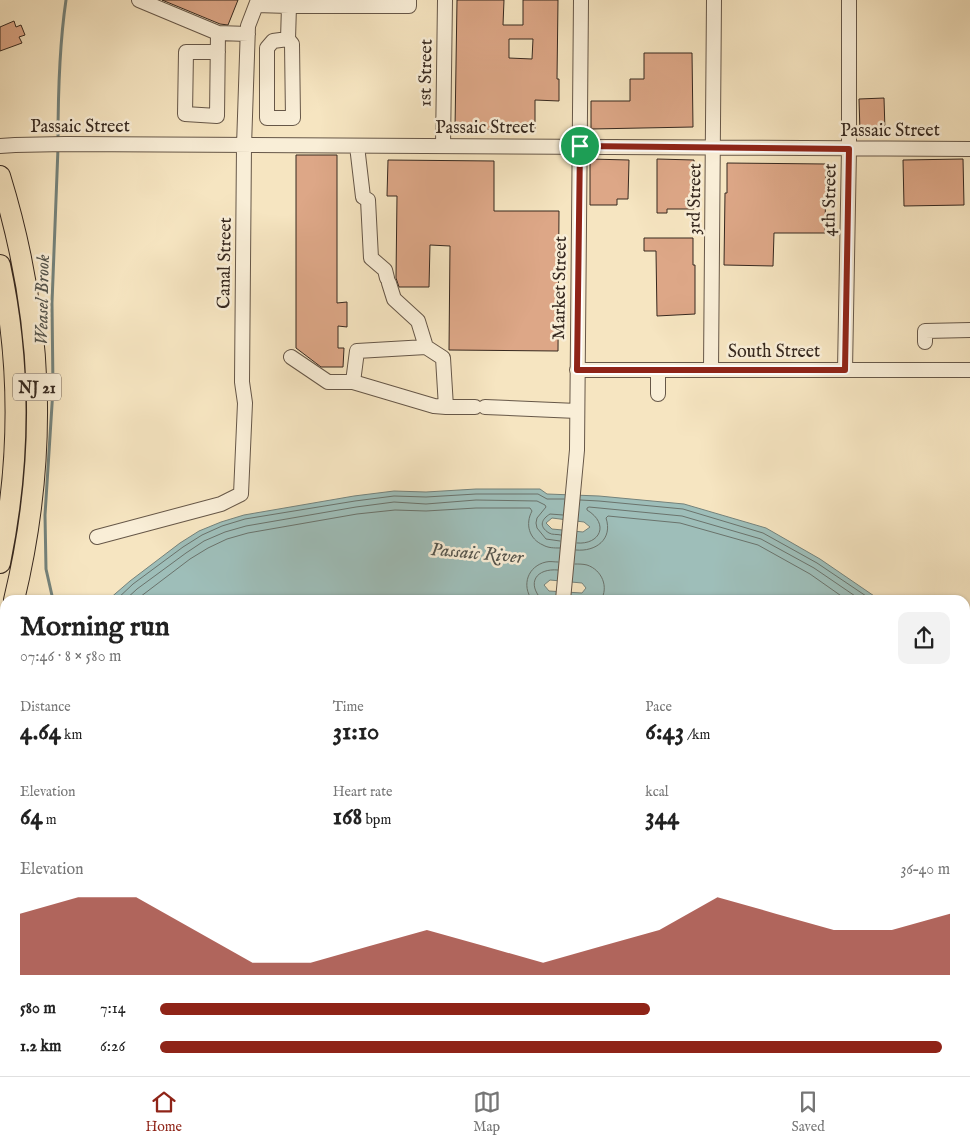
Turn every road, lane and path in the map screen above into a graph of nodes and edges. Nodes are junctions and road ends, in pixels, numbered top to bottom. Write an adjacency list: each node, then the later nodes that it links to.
1 (139, 0): 9 (street)
2 (409, 0): 8 (street)
3 (445, 0): 16 (street, 1st Street)
4 (581, 0): 17 (street, Market Street)
5 (714, 0): 18 (street, 3rd Street)
6 (849, 0): 19 (street, 4th Street)
7 (257, 3): 8 (street); 10 (street, Canal Street)
8 (289, 6): 11 (street)
9 (218, 33): 10 (street); 12 (street)
10 (248, 34): 14 (street, Canal Street)
11 (288, 39): 11 (street)
12 (218, 52): 12 (street)
13 (0, 146): 14 (street, Passaic Street)
14 (244, 146): 15 (street, Passaic Street); 36 (street, Canal Street)
15 (357, 146): 16 (street, Passaic Street); 25 (street)
16 (443, 146): 17 (street, Passaic Street)
17 (580, 146): 18 (street, Passaic Street); 28 (street, Market Street)
18 (713, 147): 19 (street, Passaic Street); 27 (street, 3rd Street)
19 (849, 149): 20 (street, Passaic Street); 30 (street, 4th Street)
20 (970, 149)
21 (0, 176): 37 (highway, NJ 21)
22 (0, 265): 38 (highway, NJ 21)
23 (970, 330): 24 (street)
24 (925, 342)
25 (426, 347): 32 (street); 34 (street)
26 (291, 357): 32 (street)
27 (711, 369): 29 (street, South Street); 30 (street, South Street)
28 (577, 370): 29 (street, South Street); 35 (street, Market Street)
29 (658, 370): 33 (street)
30 (845, 370): 31 (street, South Street)
31 (970, 370)
32 (352, 382): 34 (street)
33 (658, 394)
34 (446, 407): 35 (street)
35 (578, 411): 41 (street, Market Street)
36 (97, 537)
37 (26, 549): 39 (highway, NJ 21); 40 (highway)
38 (0, 563)
39 (15, 595)
40 (21, 595)
41 (563, 595)

